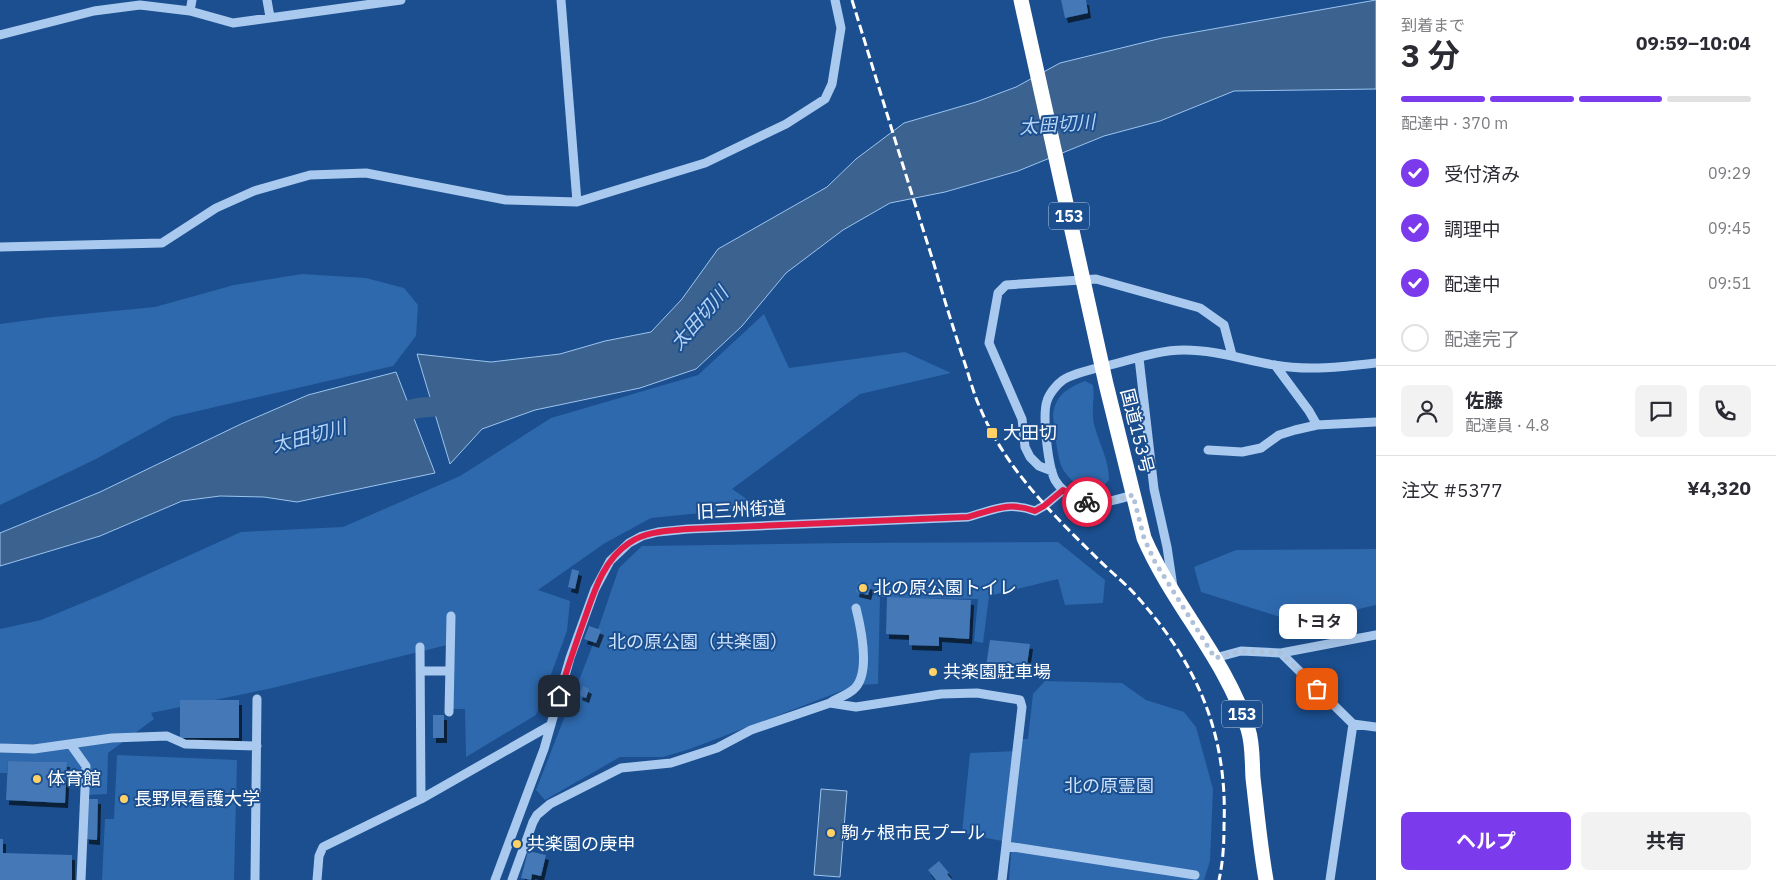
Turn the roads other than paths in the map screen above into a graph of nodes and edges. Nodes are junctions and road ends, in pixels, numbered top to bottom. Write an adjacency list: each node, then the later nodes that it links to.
1 (192, 0): 7 (street)
2 (267, 0): 8 (street)
3 (401, 0): 8 (street)
4 (561, 0): 10 (street)
5 (835, 0): 10 (street)
6 (1021, 0): 21 (highway, 国道153号 / 153)
7 (190, 11): 8 (street); 9 (street)
8 (270, 17)
9 (0, 35)
10 (577, 202): 11 (street)
11 (0, 247)
12 (1232, 355): 13 (street); 15 (street); 19 (street)
13 (1138, 358): 19 (street); 22 (street)
14 (1376, 363): 15 (street)
15 (1275, 366): 17 (street)
16 (1376, 422): 17 (street)
17 (1317, 425): 18 (street)
18 (1208, 450)
19 (1052, 471): 20 (street)
20 (1063, 490): 21 (street); 35 (street, 旧三州街道)
21 (1133, 495): 22 (highway, 国道153号 / 153)
22 (1174, 593): 28 (highway, 国道153号 / 153)
23 (856, 608): 32 (street)
24 (450, 616): 30 (street)
25 (1376, 635): 27 (street)
26 (420, 648): 29 (street)
27 (1281, 653): 28 (street); 34 (street)
28 (1215, 658): 42 (highway, 国道153号 / 153)
29 (420, 670): 30 (street); 40 (street)
30 (450, 671): 33 (street)
31 (257, 699): 38 (street)
32 (830, 702): 41 (street); 44 (street)
33 (449, 712)
34 (1352, 724): 36 (street); 54 (street)
35 (551, 725): 40 (street); 43 (street, 旧三州街道)
36 (1376, 727)
37 (71, 745): 38 (street); 39 (street); 46 (street)
38 (257, 746): 47 (street)
39 (0, 748)
40 (421, 798): 48 (street)
41 (1007, 846): 45 (street); 51 (street)
42 (1261, 850): 52 (highway, 153); 53 (highway, 153)
43 (502, 862): 44 (street); 49 (street, 旧三州街道)
44 (516, 867): 50 (street)
45 (1195, 875)
46 (81, 880)
47 (255, 880)
48 (316, 880)
49 (495, 880)
50 (512, 880)
51 (1002, 880)
52 (1260, 880)
53 (1266, 880)
54 (1330, 880)

